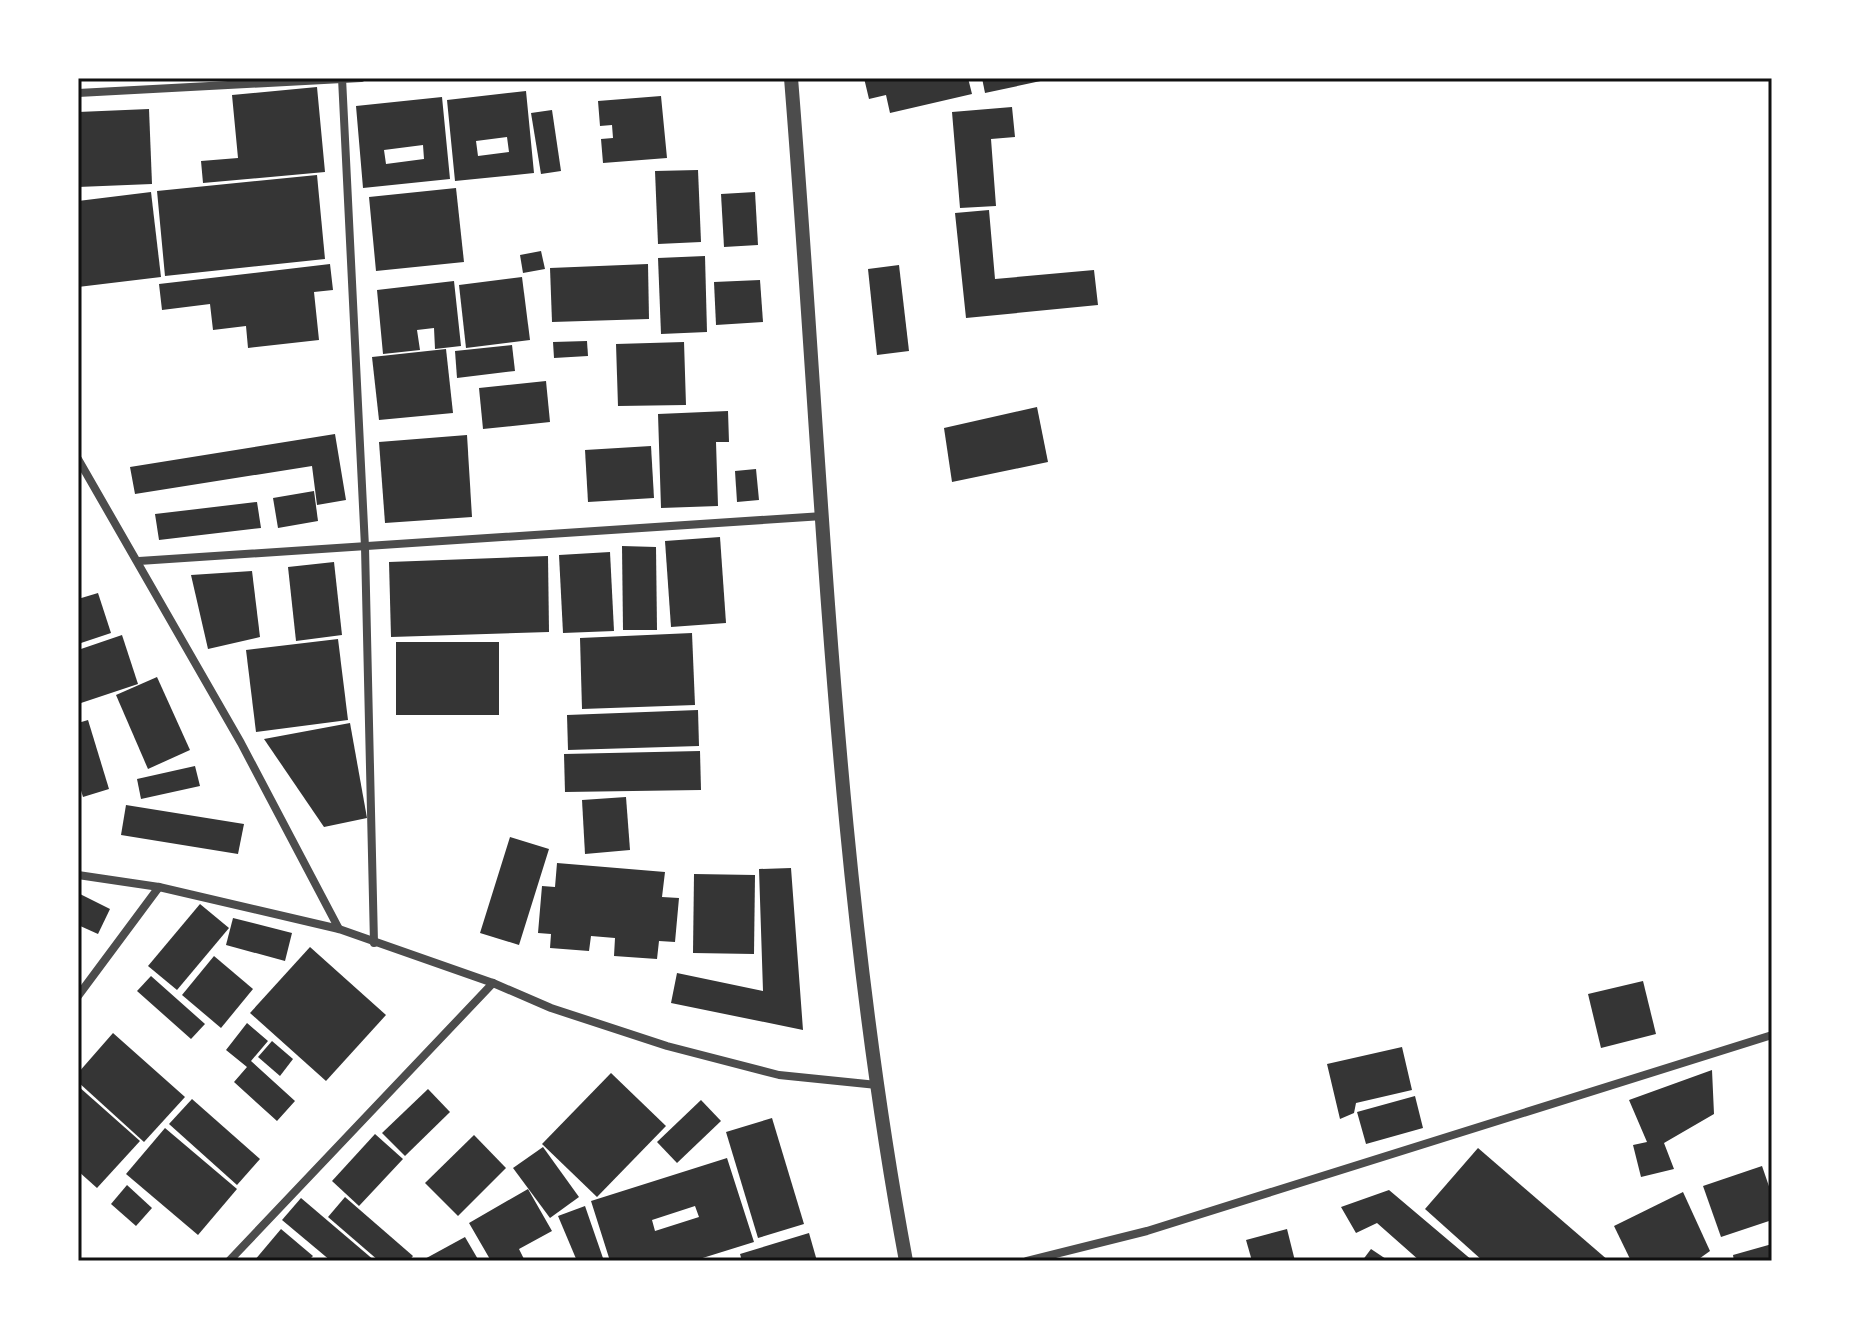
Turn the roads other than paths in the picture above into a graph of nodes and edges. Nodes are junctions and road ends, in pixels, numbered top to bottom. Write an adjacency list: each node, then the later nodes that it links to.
1 (342, 78): 2 (street); 4 (street); 7 (street)
2 (361, 78)
3 (791, 78): 6 (street)
4 (78, 93)
5 (78, 459): 8 (street)
6 (823, 516): 7 (street); 16 (street)
7 (365, 547): 8 (street); 12 (street)
8 (139, 561): 11 (street)
9 (78, 875): 10 (street)
10 (159, 887): 11 (street); 14 (street)
11 (339, 929): 12 (street)
12 (374, 943): 13 (street)
13 (493, 983): 16 (street); 17 (street)
14 (78, 996)
15 (1772, 1035): 19 (street)
16 (877, 1085): 18 (street)
17 (229, 1261)
18 (906, 1261)
19 (1027, 1261)

